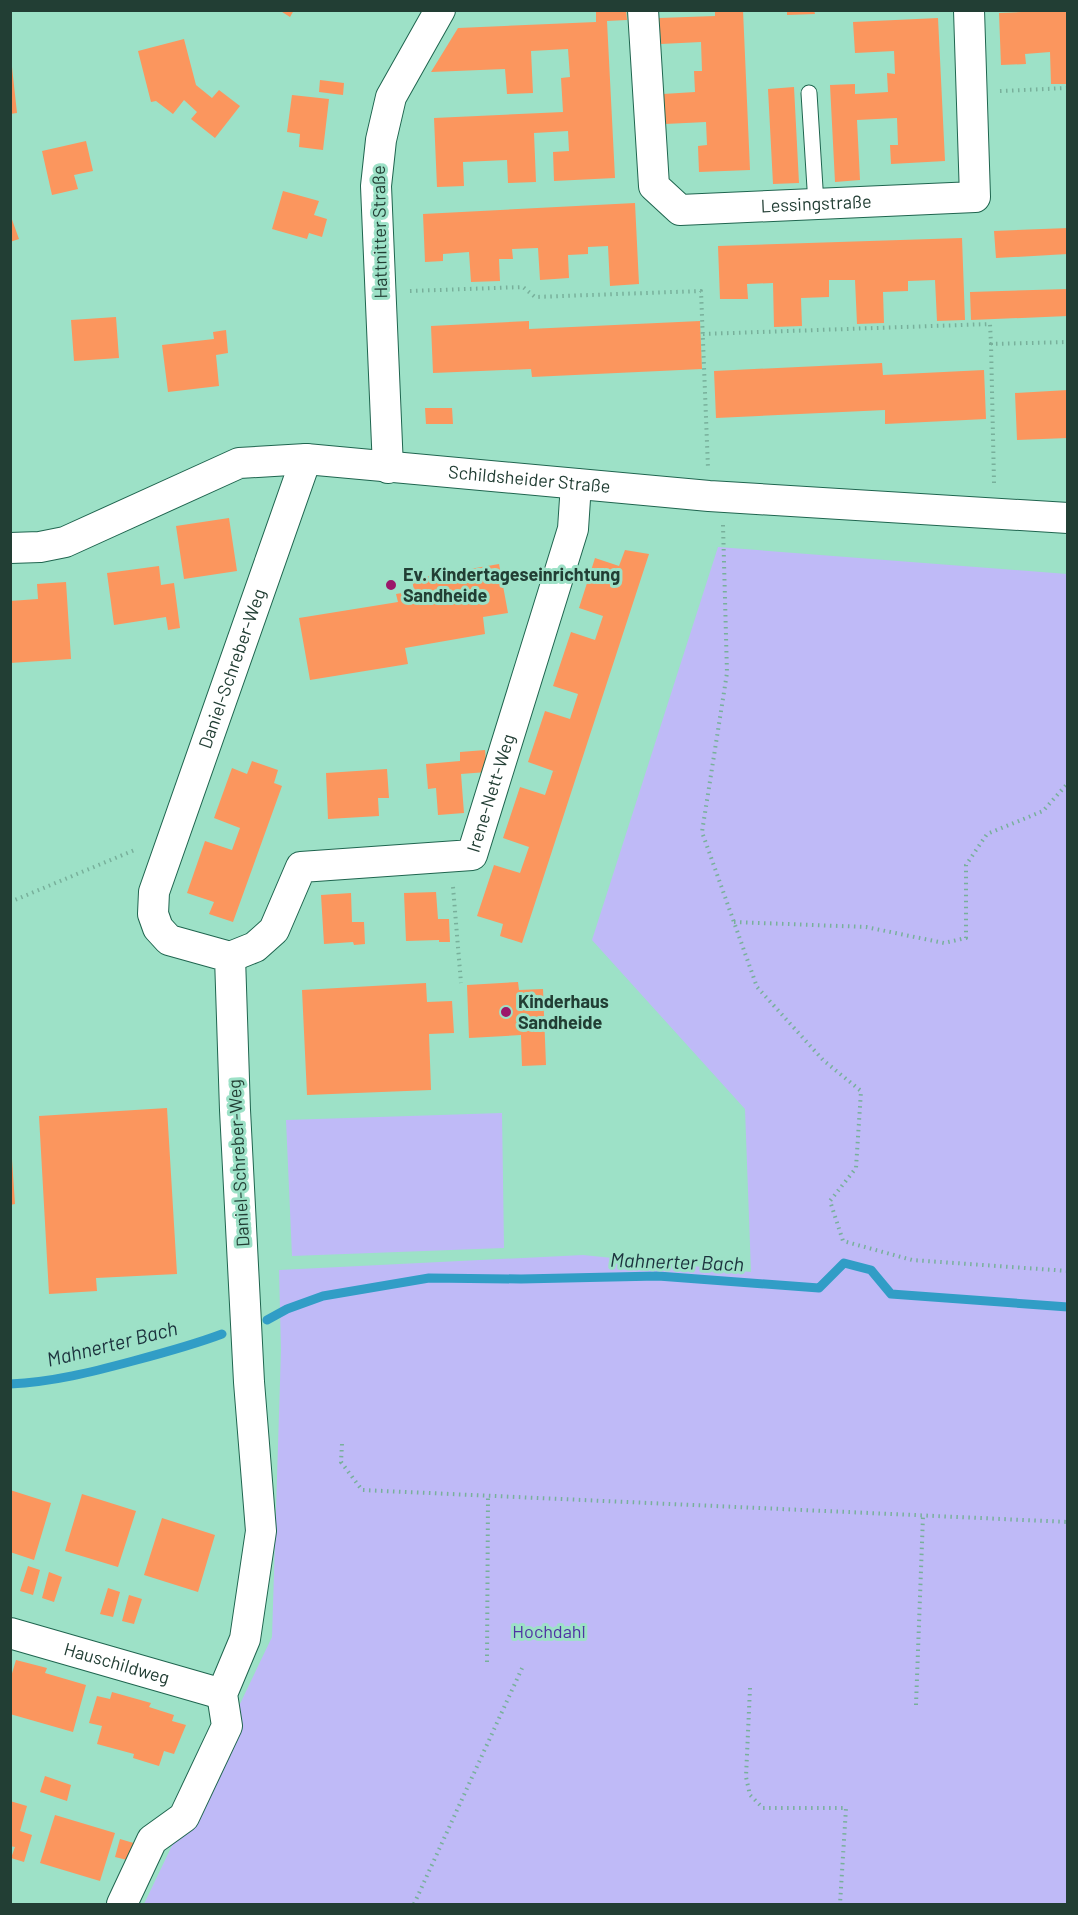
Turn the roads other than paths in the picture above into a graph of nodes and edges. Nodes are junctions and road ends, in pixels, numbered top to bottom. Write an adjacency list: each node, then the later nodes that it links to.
1 (440, 10): 7 (street, Hattnitter Straße)
2 (643, 10): 5 (street, Lessingstraße)
3 (969, 10): 5 (street, Lessingstraße)
4 (809, 93): 5 (lane)
5 (816, 204)
6 (306, 459): 7 (street, Schildsheider Straße); 10 (street, Schildsheider Straße); 11 (street, Daniel-Schreber-Weg)
7 (388, 468): 8 (street, Schildsheider Straße)
8 (576, 484): 9 (street, Schildsheider Straße); 11 (street, Irene-Nett-Weg)
9 (1068, 518)
10 (10, 548)
11 (230, 957): 13 (street, Daniel-Schreber-Weg)
12 (10, 1633): 13 (street, Hauschildweg)
13 (222, 1694): 14 (street)
14 (122, 1905)

